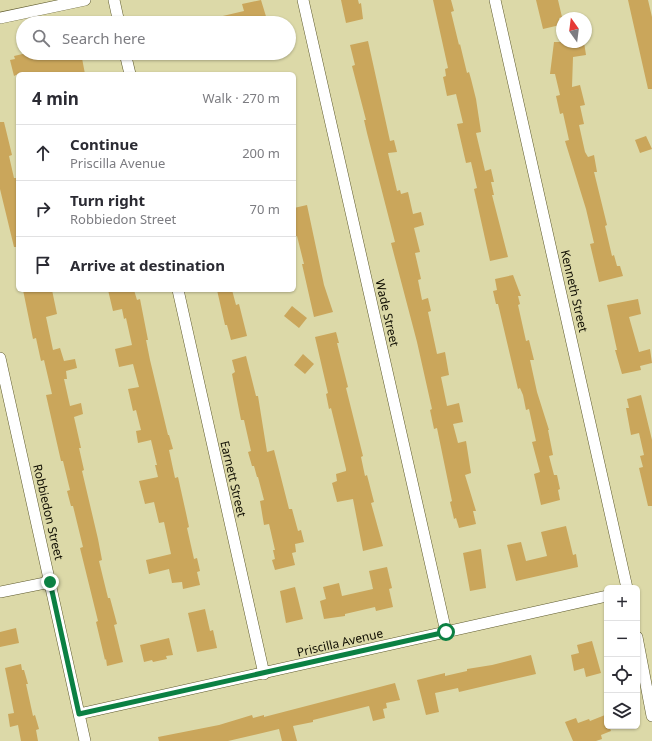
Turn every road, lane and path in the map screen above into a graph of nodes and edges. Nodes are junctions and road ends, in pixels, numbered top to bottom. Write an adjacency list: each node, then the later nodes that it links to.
1 (84, 0): 6 (street)
2 (114, 0): 5 (street)
3 (303, 0): 15 (street, Wade Street)
4 (495, 0): 12 (street, Kenneth Street)
5 (117, 16)
6 (0, 18)
7 (127, 60): 8 (street)
8 (130, 72)
9 (178, 292): 17 (street, Earnett Street)
10 (0, 358): 11 (street, Robbiedon Street)
11 (50, 582): 13 (street); 18 (street, Robbiedon Street)
12 (627, 585)
13 (0, 592)
14 (604, 597): 15 (street, Priscilla Avenue)
15 (446, 632): 17 (street, Priscilla Avenue)
16 (640, 653): 19 (street)
17 (264, 674): 18 (street, Priscilla Avenue)
18 (79, 714): 20 (street, Robbiedon Street)
19 (652, 716)
20 (85, 741)

